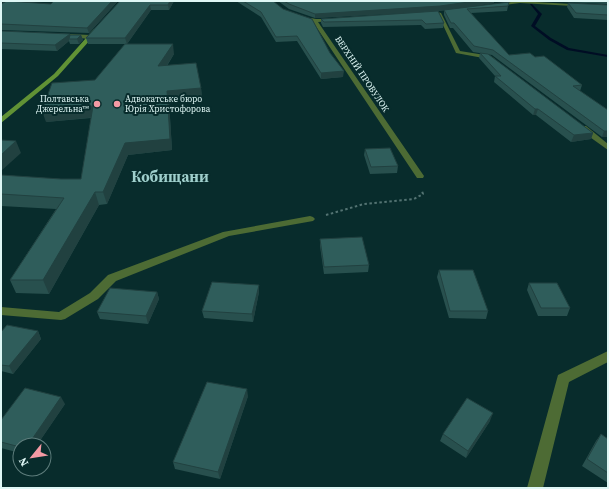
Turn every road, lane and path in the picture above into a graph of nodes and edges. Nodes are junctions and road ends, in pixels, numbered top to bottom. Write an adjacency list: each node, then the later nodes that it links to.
1 (490, 6): 2 (street)
2 (608, 7)
3 (446, 12): 4 (street)
4 (438, 13): 5 (street); 12 (street)
5 (431, 14)
6 (300, 16): 8 (street)
7 (338, 19): 8 (street)
8 (315, 21): 16 (street, ВЕРХНІЙ ПРОВУЛОК)
9 (99, 27): 11 (main road)
10 (60, 36): 11 (street)
11 (90, 37): 13 (main road)
12 (495, 62)
13 (1, 121)
14 (577, 124): 15 (street)
15 (608, 148)
16 (420, 176): 17 (path)
17 (310, 219): 18 (street)
18 (1, 311)
19 (608, 356): 20 (street)
20 (535, 488)

